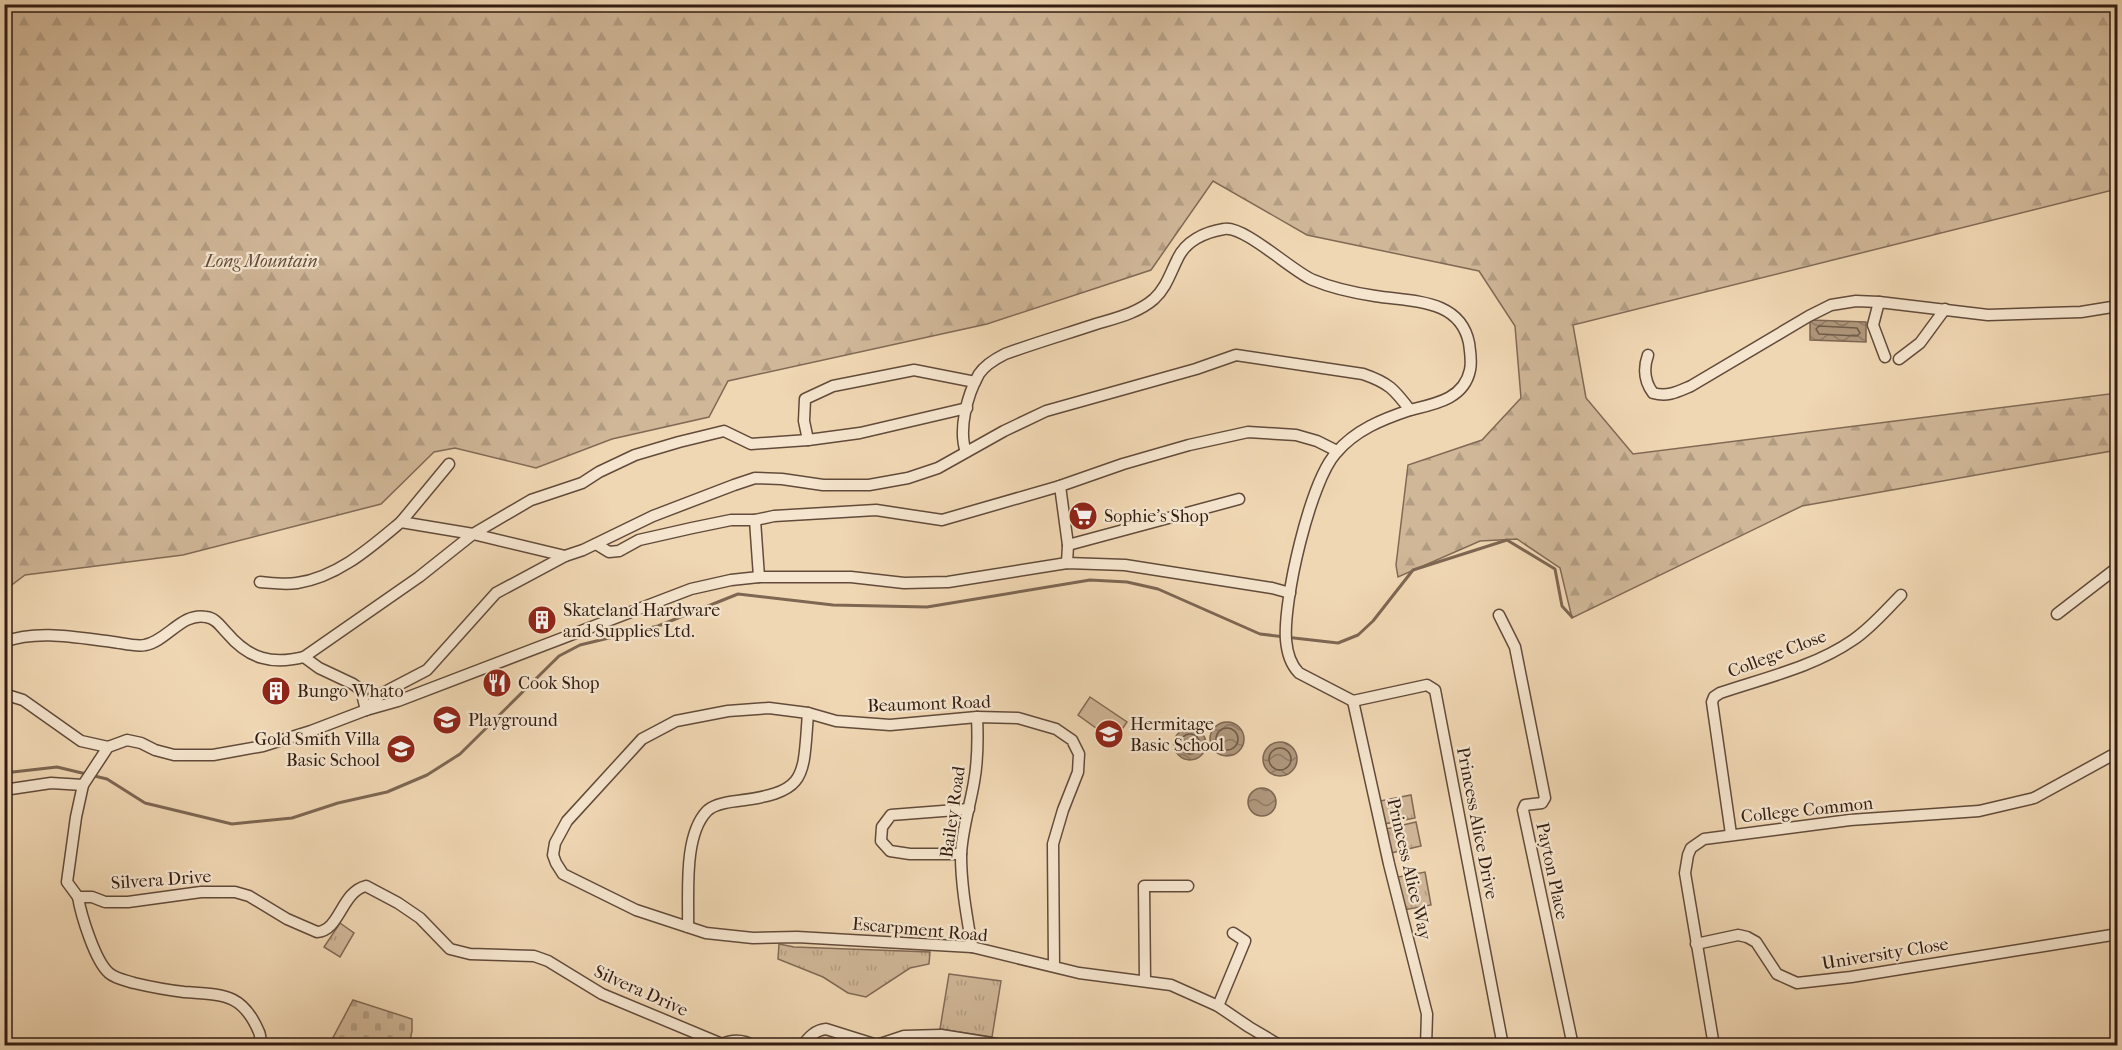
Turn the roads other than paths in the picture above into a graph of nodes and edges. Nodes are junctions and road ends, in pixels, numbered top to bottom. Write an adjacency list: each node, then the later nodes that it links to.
1 (1879, 302): 3 (street); 4 (street); 5 (street)
2 (2118, 306): 3 (street)
3 (1945, 309): 6 (street)
4 (1648, 355)
5 (1885, 357)
6 (1899, 358)
7 (975, 382): 8 (street); 9 (street); 10 (street)
8 (967, 408): 10 (street); 12 (street)
9 (1410, 410): 11 (street); 12 (street)
10 (808, 440): 18 (street)
11 (1337, 451): 14 (street); 26 (street)
12 (966, 452): 19 (street)
13 (449, 464): 17 (street)
14 (1060, 486): 16 (street); 20 (street)
15 (1239, 499): 20 (street)
16 (755, 520): 19 (street); 24 (street)
17 (401, 522): 18 (street); 25 (street)
18 (473, 534): 21 (street); 31 (street)
19 (596, 544): 21 (street)
20 (1068, 545): 22 (street)
21 (565, 556): 34 (street)
22 (1067, 563): 24 (street); 26 (street)
23 (2118, 567): 28 (street)
24 (759, 577): 34 (street)
25 (260, 582)
26 (1290, 593): 33 (street)
27 (1901, 595): 42 (street, College Close)
28 (2057, 614)
29 (1499, 615): 64 (street, Payton Place)
30 (4, 642): 31 (street)
31 (304, 657): 34 (street)
32 (4, 694): 37 (street)
33 (1353, 701): 62 (street, Princess Alice Way); 63 (street, Princess Alice Drive)
34 (366, 710): 37 (street)
35 (808, 713): 36 (street, Beaumont Road); 44 (street, Beaumont Road); 47 (street)
36 (977, 717): 41 (street, Bailey Road); 54 (street, Beaumont Road)
37 (108, 747): 39 (street)
38 (2118, 752): 42 (street, College Common)
39 (85, 781): 40 (street); 46 (street)
40 (4, 790)
41 (969, 809): 43 (street, Bailey Road); 43 (street)
42 (1731, 834): 52 (street, College Common)
43 (961, 854): 53 (street, Bailey Road)
44 (556, 863): 47 (street, Escarpment Road)
45 (1188, 886): 55 (street)
46 (78, 897): 57 (street); 58 (street, Silvera Drive)
47 (688, 927): 53 (street, Escarpment Road)
48 (2118, 927): 51 (street, University Close)
49 (1233, 933): 56 (street)
50 (2118, 934): 51 (street, University Close)
51 (2099, 937): 52 (street, University Close)
52 (1696, 944): 65 (street, College Common)
53 (972, 947): 54 (street, Escarpment Road)
54 (1054, 966): 55 (street, Escarpment Road)
55 (1145, 981): 56 (street, Escarpment Road)
56 (1218, 1006): 61 (street, Escarpment Road)
57 (261, 1046)
58 (755, 1046)
59 (802, 1046): 60 (street)
60 (1010, 1046)
61 (1281, 1046)
62 (1426, 1046)
63 (1503, 1046)
64 (1573, 1046)
65 (1714, 1046)

